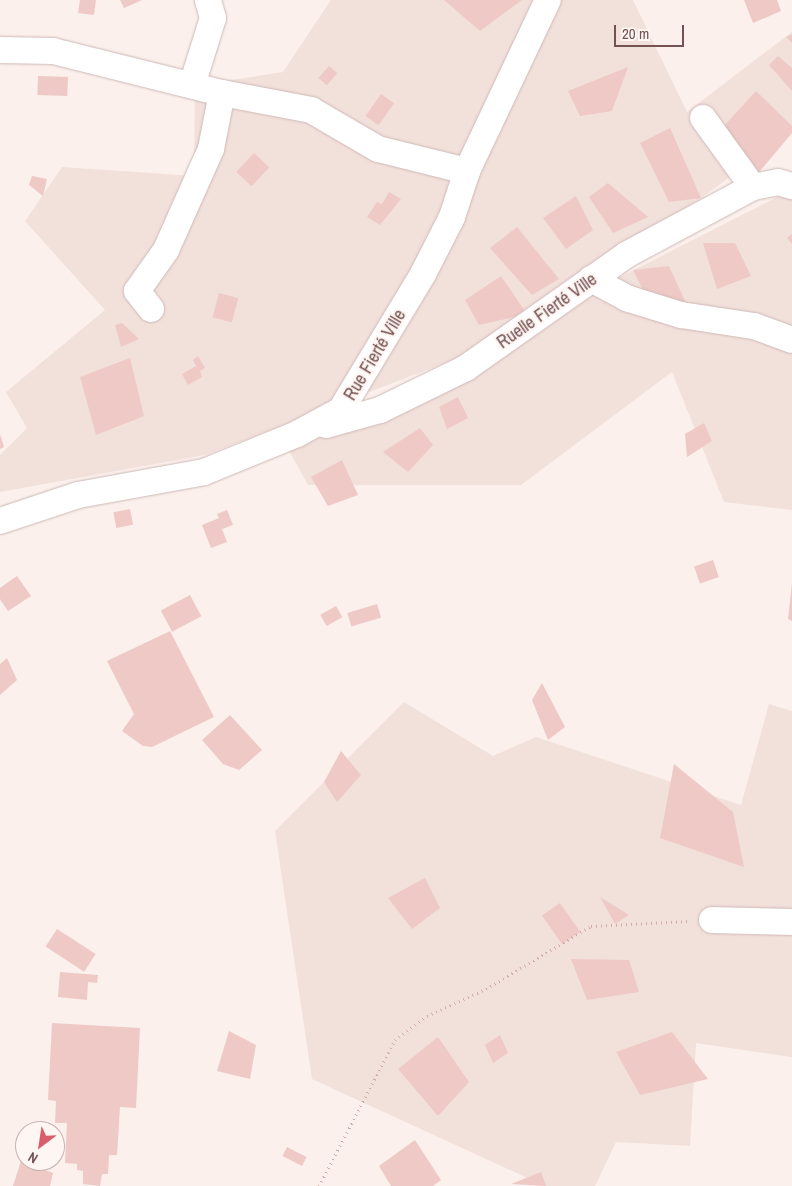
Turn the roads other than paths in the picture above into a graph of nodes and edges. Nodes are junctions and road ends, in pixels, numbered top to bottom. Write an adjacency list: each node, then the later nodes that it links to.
1 (208, 0): 4 (street)
2 (548, 0): 7 (street, Rue Fierté Ville)
3 (0, 50): 4 (street)
4 (192, 85): 5 (street)
5 (222, 94): 7 (street); 11 (street)
6 (703, 118): 9 (street)
7 (467, 171): 13 (street, Rue Fierté Ville)
8 (787, 178): 9 (street, Ruelle Fierté Ville)
9 (753, 188): 10 (street, Ruelle Fierté Ville)
10 (592, 279): 12 (street); 13 (street, Ruelle Fierté Ville)
11 (151, 309)
12 (792, 340)
13 (297, 434): 14 (street, Rue Fierté Ville)
14 (0, 521)
15 (712, 920): 16 (street)
16 (792, 922)

